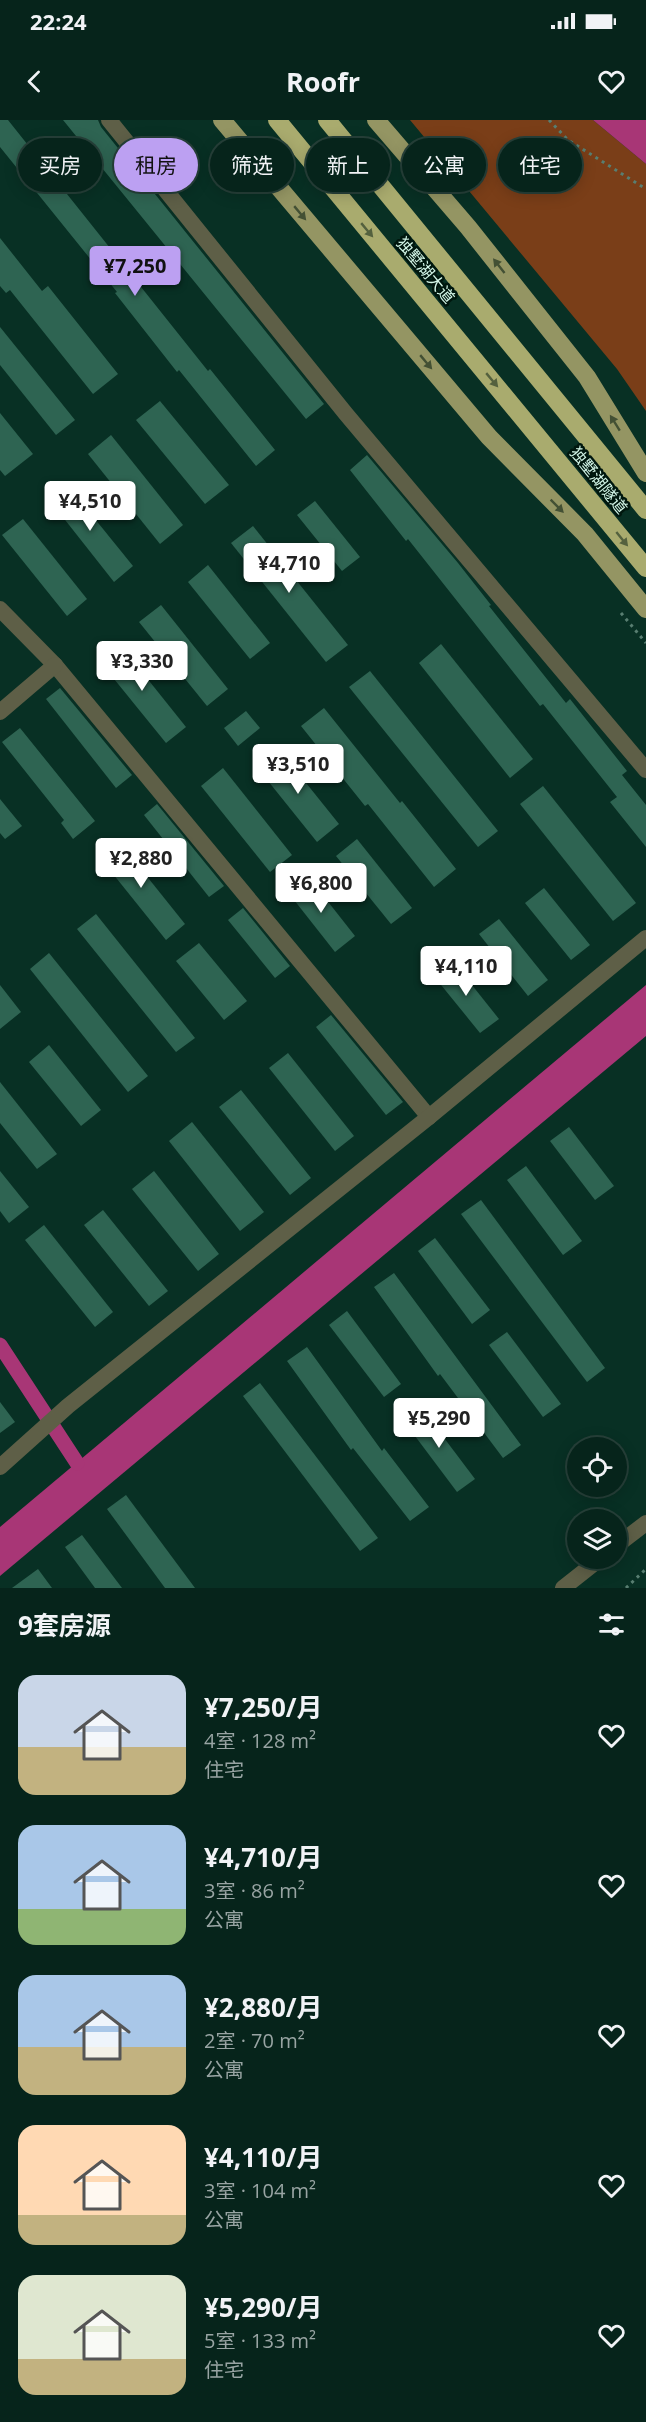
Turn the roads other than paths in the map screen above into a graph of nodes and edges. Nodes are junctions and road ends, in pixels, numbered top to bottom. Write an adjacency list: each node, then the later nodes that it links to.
1 (109, 120): 15 (street)
2 (222, 120): 12 (main road, one-way to 12)
3 (276, 120): 7 (highway, 独墅湖大道, one-way to 7)
4 (327, 120): 6 (highway, 独墅湖大道)
5 (376, 120): 8 (main road, one-way to 5)
6 (575, 421): 9 (highway, 独墅湖隧道)
7 (545, 445): 10 (highway, 独墅湖隧道, one-way to 10)
8 (646, 473)
9 (646, 510)
10 (646, 568)
11 (0, 609): 13 (street)
12 (646, 609)
13 (55, 665): 14 (street); 17 (street)
14 (0, 712)
15 (646, 770)
16 (646, 938): 17 (street)
17 (429, 1117): 18 (street)
18 (0, 1467)
19 (646, 1523): 20 (street)
20 (627, 1538)
21 (587, 1569): 22 (street)
22 (563, 1588)

